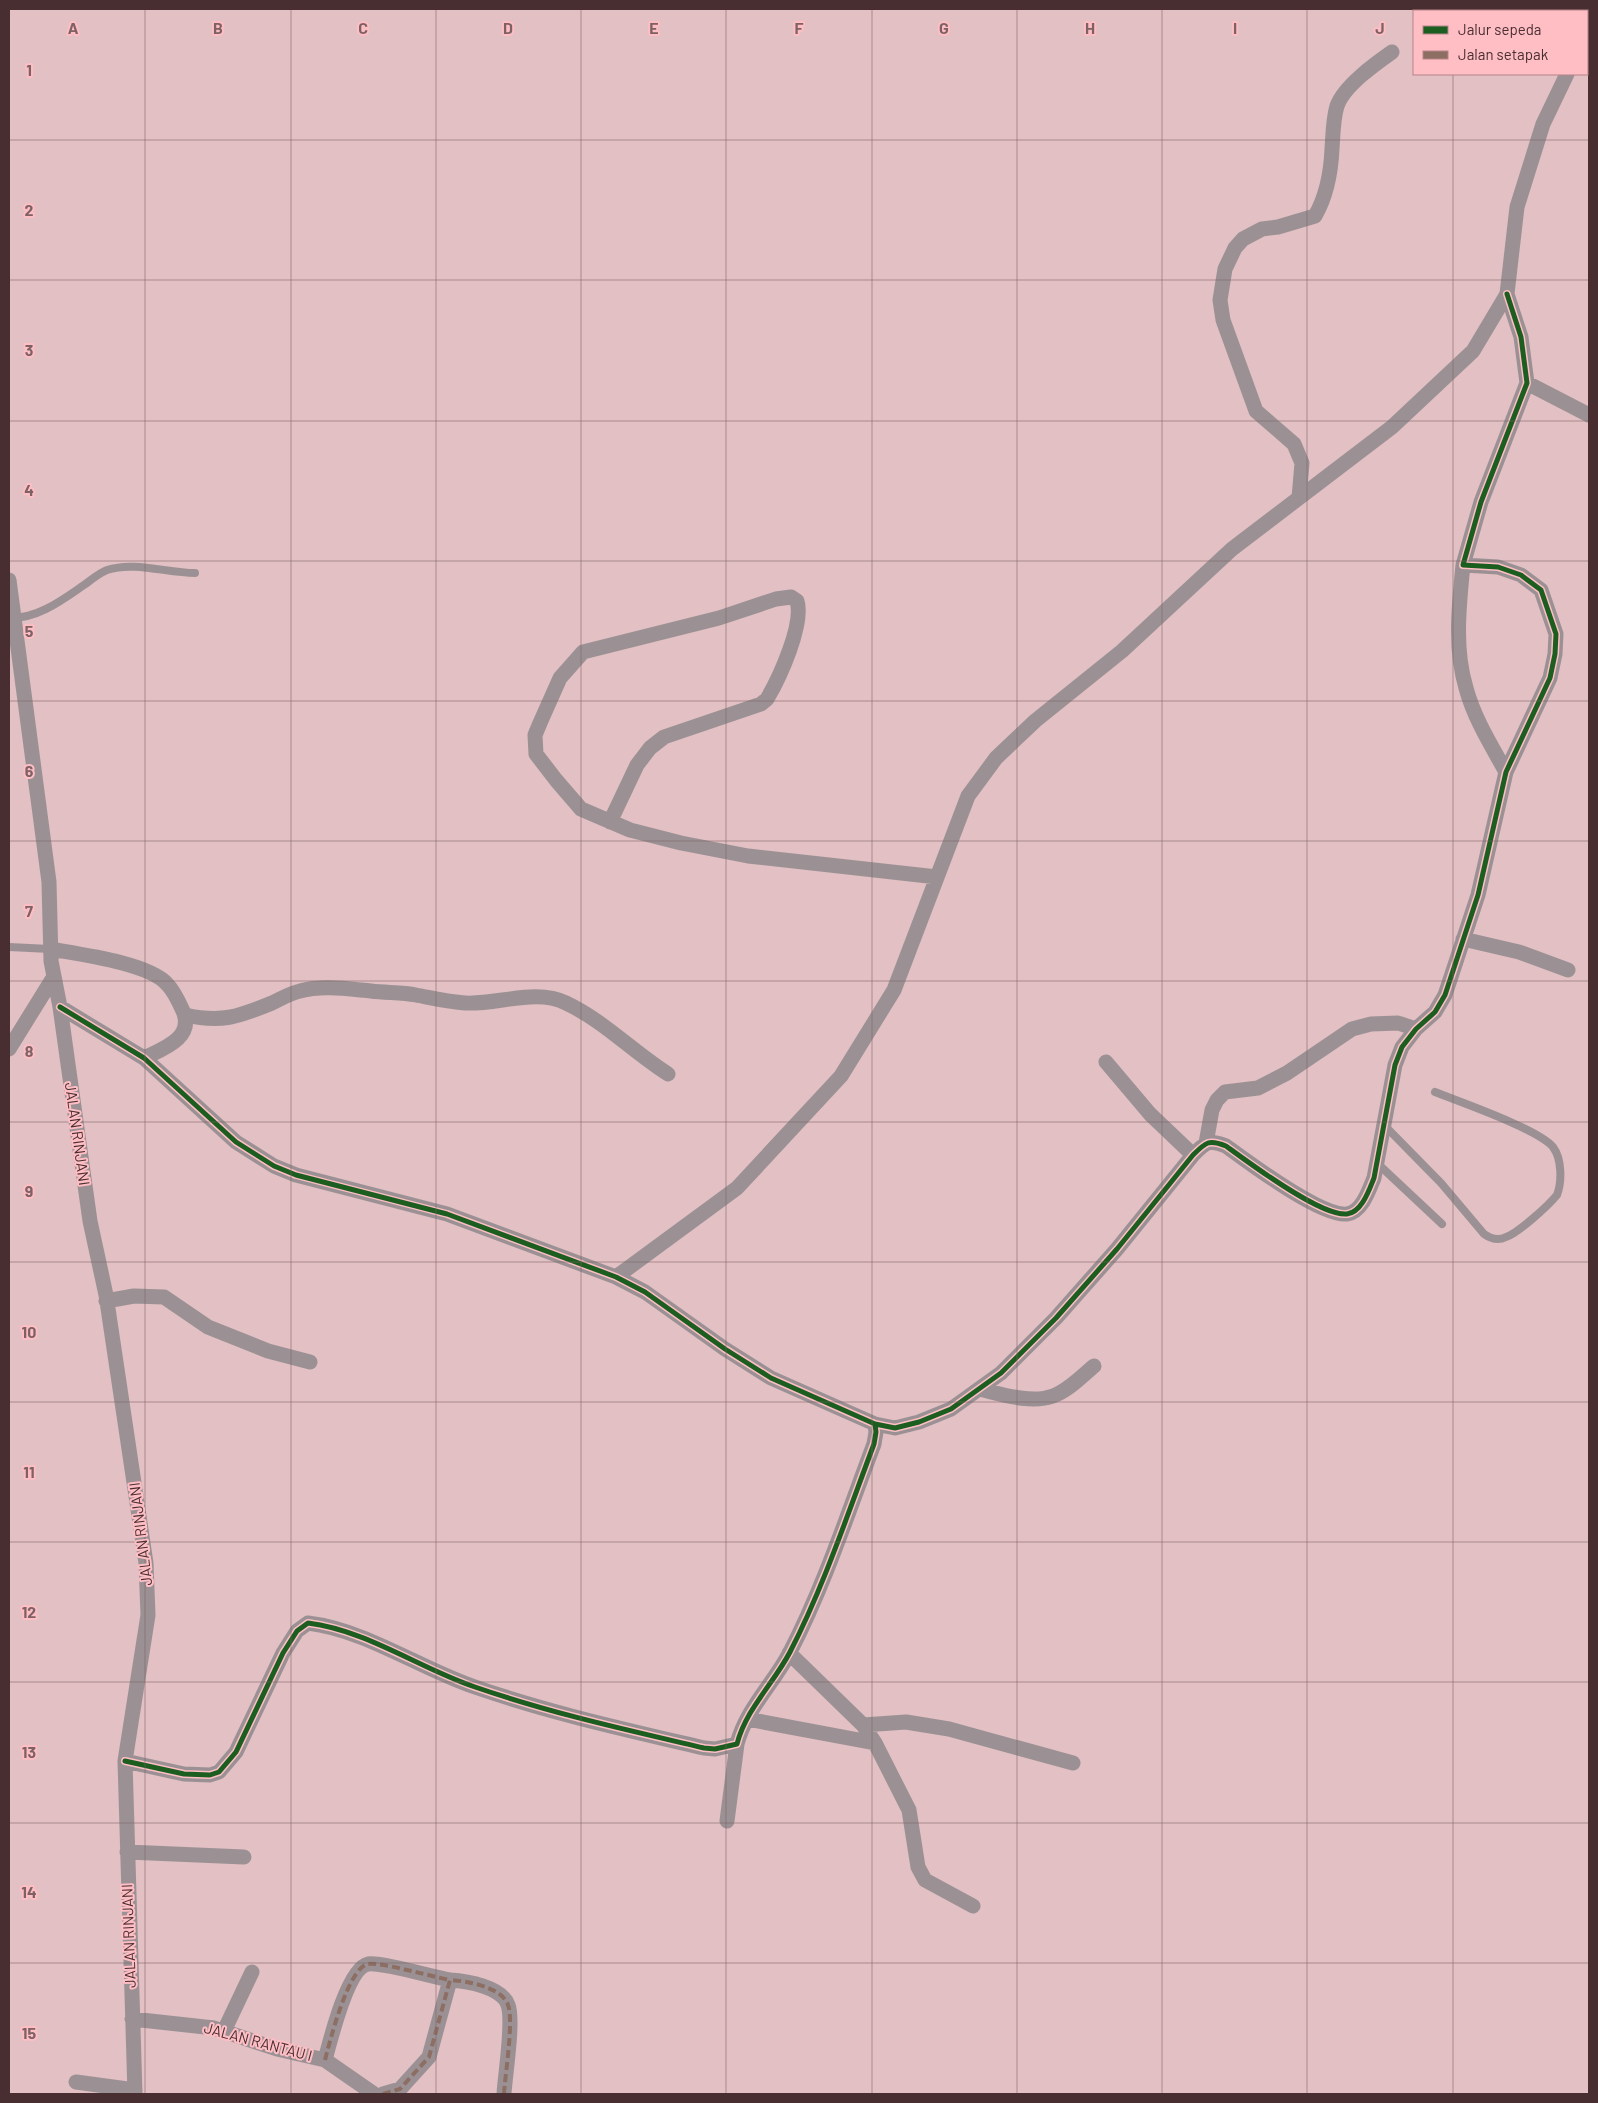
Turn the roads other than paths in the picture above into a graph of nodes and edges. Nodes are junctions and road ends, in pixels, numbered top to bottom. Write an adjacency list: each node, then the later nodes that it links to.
1 (1392, 52): 6 (street)
2 (1567, 75): 3 (street)
3 (1507, 294): 4 (street); 6 (street)
4 (1527, 383): 5 (street); 7 (street)
5 (1589, 415)
6 (1299, 498): 13 (street)
7 (1464, 565): 11 (street); 11 (street)
8 (195, 573): 10 (lane)
9 (9, 580): 10 (street, JALAN RINJANI)
10 (11, 618): 16 (street, JALAN RINJANI)
11 (1506, 772): 14 (street)
12 (610, 822): 12 (street); 13 (street)
13 (937, 877): 32 (street)
14 (1463, 939): 17 (street); 21 (street)
15 (9, 947): 16 (lane)
16 (50, 949): 18 (street, JALAN RINJANI); 20 (street)
17 (1568, 970)
18 (53, 978): 19 (street, JALAN RINJANI); 22 (street)
19 (60, 1007): 23 (street); 33 (street, JALAN RINJANI)
20 (184, 1015): 23 (street); 25 (street)
21 (1416, 1029): 27 (street); 28 (street)
22 (9, 1049)
23 (144, 1058): 32 (street)
24 (1106, 1062): 29 (street)
25 (668, 1074)
26 (1435, 1092): 27 (lane)
27 (1385, 1126): 30 (street)
28 (1206, 1143): 29 (street); 30 (street)
29 (1193, 1155): 36 (street)
30 (1377, 1163): 31 (lane)
31 (1442, 1224)
32 (616, 1277): 37 (street)
33 (106, 1301): 34 (street); 43 (street, JALAN RINJANI)
34 (310, 1362)
35 (1094, 1366): 36 (street)
36 (979, 1389): 37 (street)
37 (875, 1424): 38 (street)
38 (790, 1653): 39 (street); 40 (street)
39 (747, 1719): 41 (street); 42 (street)
40 (863, 1725): 41 (street); 44 (street)
41 (875, 1743): 48 (street)
42 (737, 1744): 43 (street); 45 (street)
43 (125, 1761): 46 (street, JALAN RINJANI)
44 (1073, 1763)
45 (727, 1821)
46 (127, 1852): 47 (street); 51 (street, JALAN RINJANI)
47 (244, 1857)
48 (973, 1906)
49 (252, 1972): 52 (street)
50 (450, 1980): 53 (street); 57 (street); 58 (street)
51 (132, 2019): 52 (street, JALAN RANTAU I); 55 (street, JALAN RINJANI)
52 (224, 2032): 53 (street, JALAN RANTAU I)
53 (325, 2060): 56 (street, JALAN RANTAU I)
54 (76, 2082): 55 (street)
55 (135, 2092)
56 (374, 2094)
57 (383, 2094)
58 (504, 2094)

